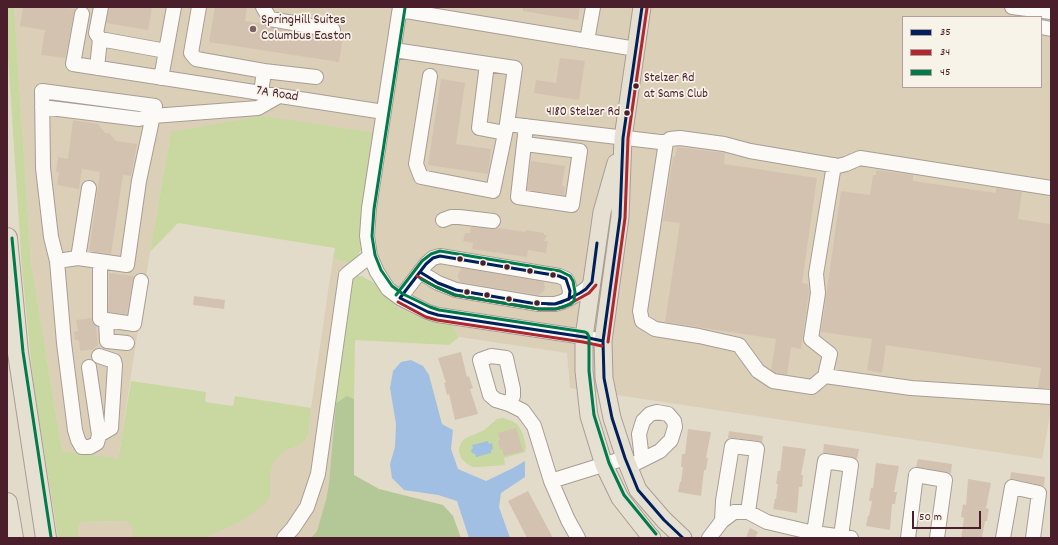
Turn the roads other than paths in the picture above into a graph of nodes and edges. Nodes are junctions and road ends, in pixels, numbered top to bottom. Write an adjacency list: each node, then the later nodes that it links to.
1 (101, 7): 13 (street)
2 (174, 7): 17 (street)
3 (199, 7): 20 (street)
4 (263, 7): 12 (street)
5 (593, 7): 14 (street)
6 (642, 7): 15 (main road)
7 (1012, 7): 9 (street)
8 (400, 8): 14 (street); 16 (street)
9 (1030, 11): 10 (street)
10 (1051, 12)
11 (82, 14): 19 (street, 7A Road)
12 (333, 30)
13 (100, 39): 17 (street); 19 (street)
14 (587, 41): 15 (street)
15 (636, 49): 30 (main road)
16 (394, 50): 18 (street); 26 (street)
17 (166, 51): 23 (street)
18 (487, 64): 29 (street); 29 (street)
19 (97, 68): 23 (street, 7A Road)
20 (264, 71): 22 (street); 24 (street)
21 (430, 76): 29 (street)
22 (316, 77)
23 (166, 79): 24 (street, 7A Road)
24 (261, 93): 25 (street, 7A Road)
25 (279, 96): 26 (street, 7A Road); 27 (street)
26 (384, 112): 39 (street)
27 (153, 116): 41 (street); 42 (street)
28 (526, 126): 29 (street); 30 (street); 32 (street)
29 (506, 128)
30 (623, 138): 31 (street); 45 (main road); 50 (main road)
31 (666, 142): 33 (street); 54 (street)
32 (525, 144): 32 (street)
33 (834, 165): 35 (street); 54 (street)
34 (89, 188): 40 (street)
35 (1051, 188)
36 (443, 220): 37 (street)
37 (493, 221)
38 (7, 238): 67 (highway)
39 (370, 256): 46 (street); 68 (street)
40 (78, 258): 41 (street); 42 (street)
41 (57, 261): 57 (street)
42 (100, 261): 48 (street)
43 (420, 272): 46 (street); 47 (street); 47 (street)
44 (141, 281): 48 (street)
45 (592, 282): 47 (street); 49 (main road)
46 (400, 298): 49 (street)
47 (568, 299)
48 (106, 320): 51 (street)
49 (584, 337): 50 (street); 59 (main road)
50 (603, 341): 58 (main road)
51 (127, 343)
52 (99, 356): 57 (street)
53 (89, 367): 57 (street)
54 (825, 376): 55 (street)
55 (1051, 397)
56 (509, 404): 60 (street)
57 (99, 435)
58 (632, 462): 59 (street); 71 (main road)
59 (604, 465): 60 (street); 70 (main road)
60 (551, 482): 69 (street)
61 (7, 503): 66 (highway)
62 (748, 512): 63 (street); 63 (street); 64 (street)
63 (722, 521): 72 (street)
64 (814, 533): 65 (street); 65 (street)
65 (846, 537)
66 (13, 538)
67 (46, 538)
68 (284, 538)
69 (578, 538)
70 (652, 538)
71 (683, 538)
72 (709, 538)
73 (908, 538): 74 (street)
74 (937, 538)
75 (1003, 538): 76 (street)
76 (1033, 538)

